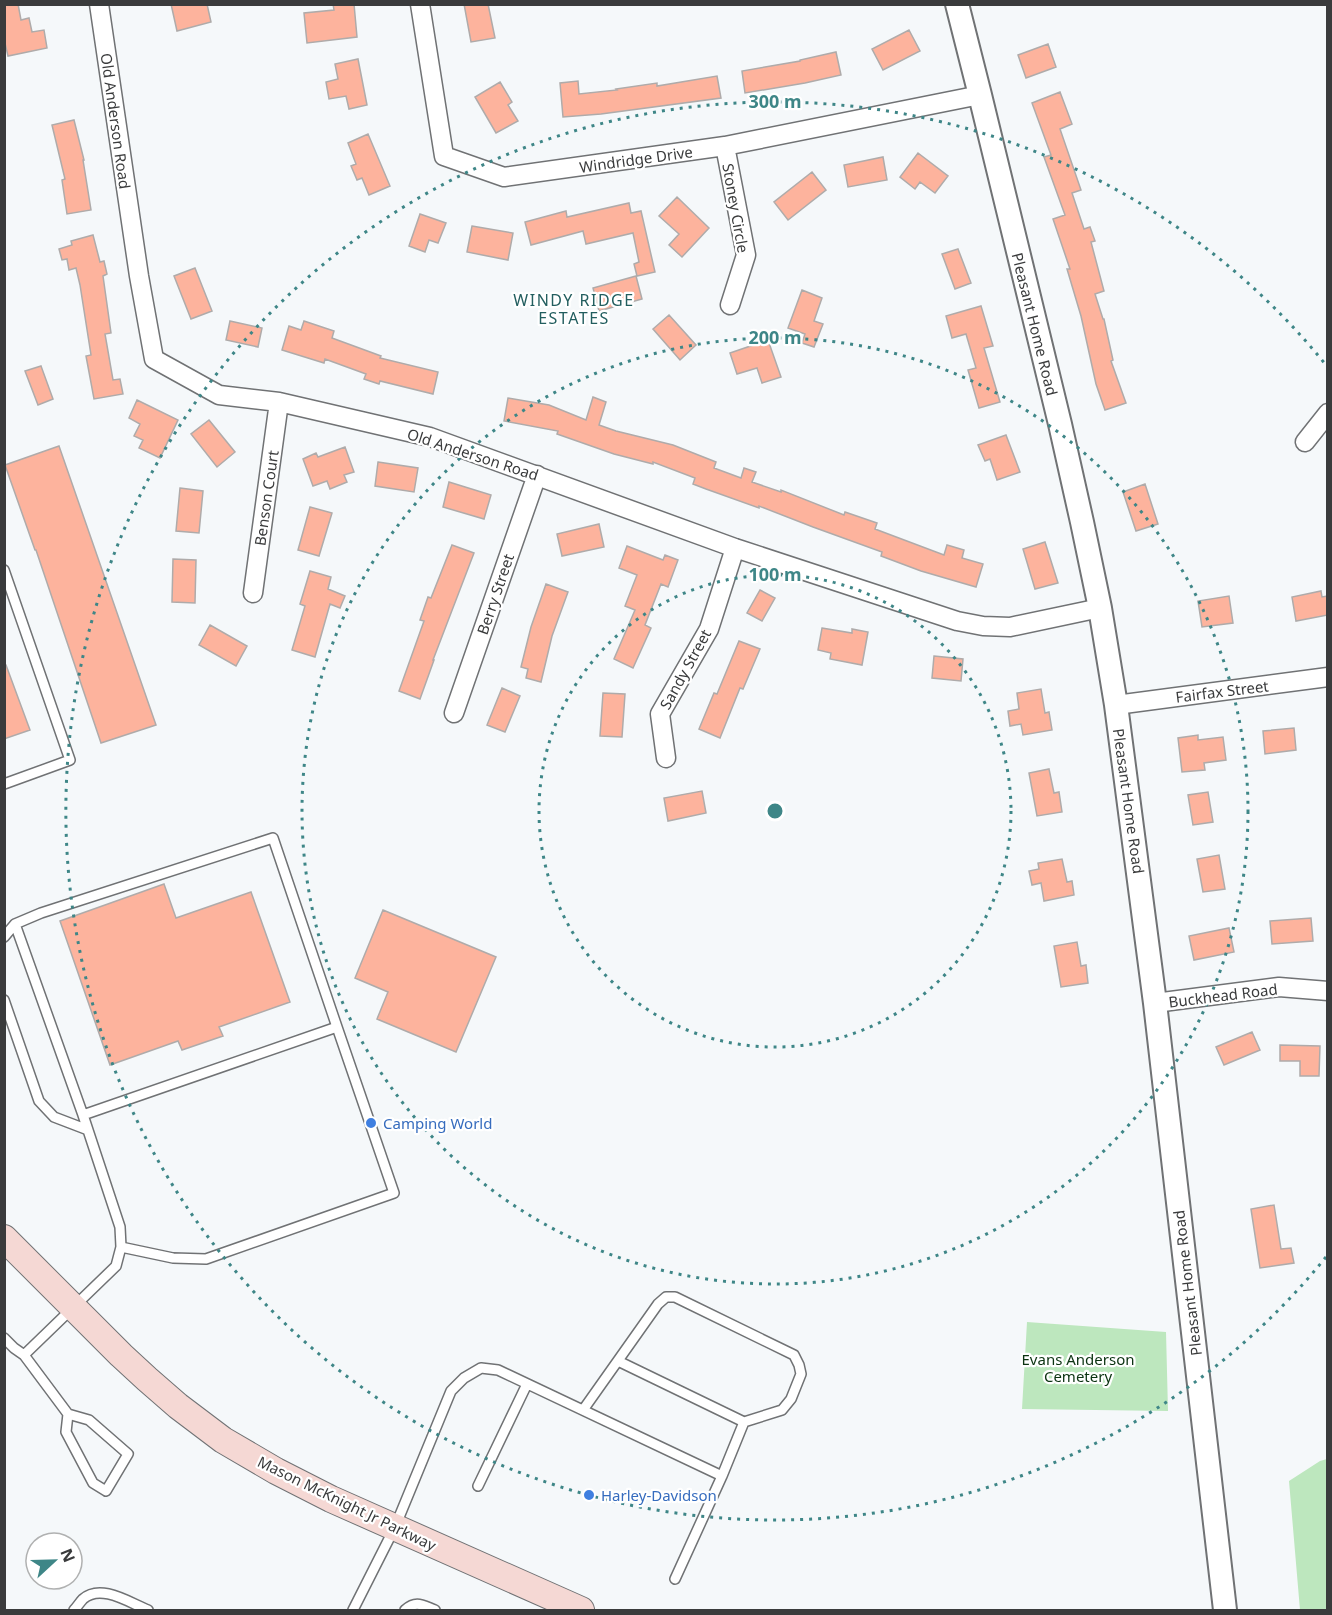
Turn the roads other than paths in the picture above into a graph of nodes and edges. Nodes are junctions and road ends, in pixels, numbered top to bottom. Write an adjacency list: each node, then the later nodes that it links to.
1 (99, 4): 7 (street, Old Anderson Road)
2 (420, 4): 5 (street, Windridge Drive)
3 (957, 4): 4 (street, Pleasant Home Road)
4 (980, 95): 5 (street, Windridge Drive); 14 (street, Pleasant Home Road)
5 (725, 146): 6 (street, Stoney Circle)
6 (730, 305)
7 (279, 402): 10 (street, Old Anderson Road); 13 (street, Benson Court)
8 (1328, 413): 9 (street)
9 (1305, 442)
10 (537, 475): 11 (street, Old Anderson Road); 17 (street, Berry Street)
11 (735, 548): 14 (street, Old Anderson Road); 18 (street, Sandy Street)
12 (4, 570): 19 (lane)
13 (253, 594)
14 (1100, 608): 16 (street, Pleasant Home Road)
15 (1328, 677): 16 (street, Fairfax Street)
16 (1116, 705): 24 (street, Pleasant Home Road)
17 (453, 713)
18 (666, 758)
19 (4, 784)
20 (15, 924): 21 (lane); 25 (lane); 26 (lane)
21 (4, 937)
22 (1328, 991): 24 (street, Buckhead Road)
23 (4, 1000): 27 (lane)
24 (1155, 1003): 50 (street, Pleasant Home Road)
25 (337, 1027): 26 (lane); 29 (lane)
26 (83, 1115): 27 (lane)
27 (88, 1130): 29 (lane)
28 (4, 1238): 30 (main road, Mason McKnight Jr Parkway)
29 (121, 1247): 30 (lane)
30 (74, 1308): 34 (lane); 42 (main road, Mason McKnight Jr Parkway)
31 (4, 1338): 32 (lane)
32 (14, 1348): 33 (lane); 34 (lane)
33 (4, 1354)
34 (24, 1355): 38 (lane)
35 (618, 1361): 37 (lane); 39 (lane); 39 (lane)
36 (527, 1384): 37 (lane); 41 (lane); 42 (lane)
37 (583, 1410): 40 (lane)
38 (68, 1414): 38 (lane)
39 (744, 1422): 40 (lane)
40 (722, 1476): 43 (lane)
41 (478, 1486)
42 (395, 1527): 46 (lane); 49 (main road, Mason McKnight Jr Parkway)
43 (675, 1580)
44 (74, 1611): 45 (lane)
45 (148, 1611)
46 (352, 1611)
47 (405, 1611): 48 (lane)
48 (435, 1611)
49 (581, 1611)
50 (1225, 1611)

